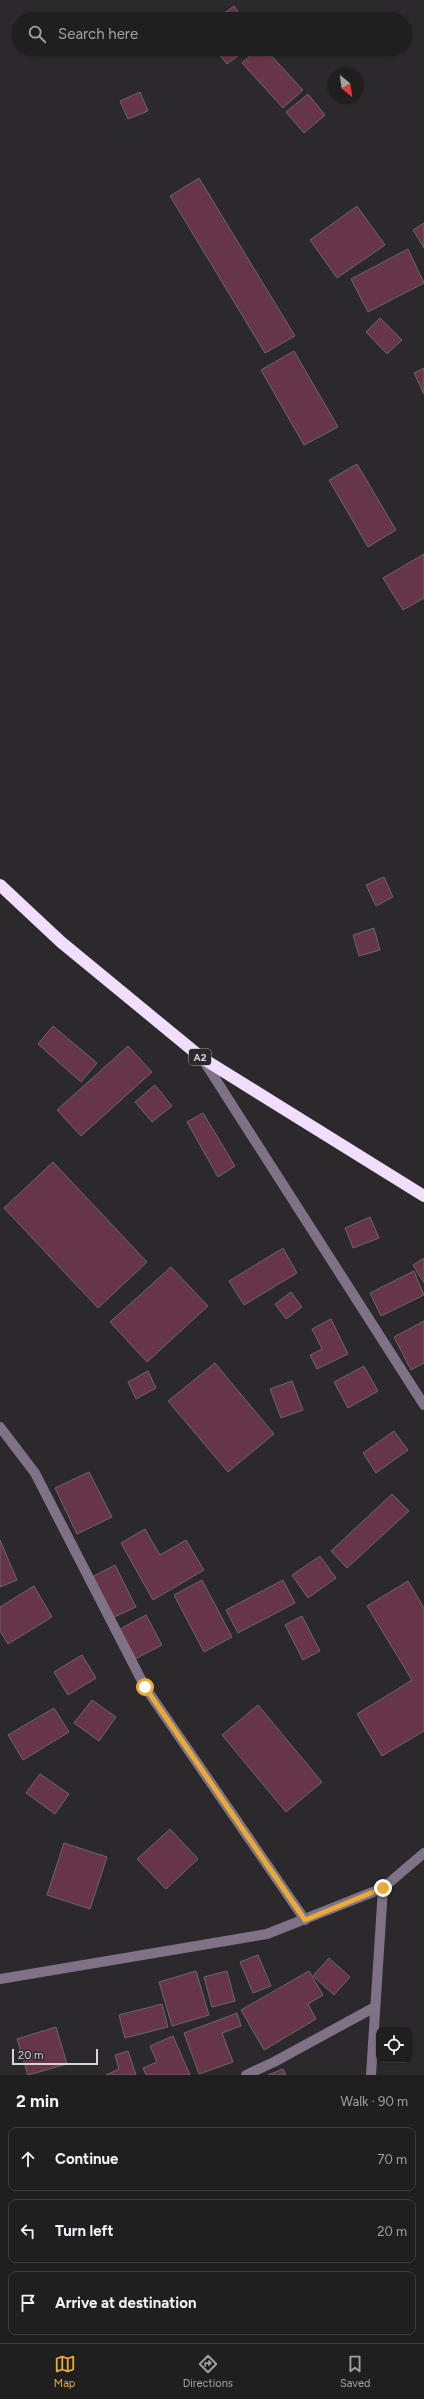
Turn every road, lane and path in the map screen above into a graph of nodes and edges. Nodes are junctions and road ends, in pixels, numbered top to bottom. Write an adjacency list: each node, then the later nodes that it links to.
1 (0, 885): 2 (highway, A2)
2 (202, 1058): 3 (highway, A2); 4 (street)
3 (424, 1196)
4 (424, 1405)
5 (0, 1427): 8 (street)
6 (424, 1854): 7 (street)
7 (383, 1888): 8 (street); 10 (street)
8 (305, 1920): 9 (street)
9 (0, 1979)
10 (376, 2007): 11 (street); 12 (street)
11 (246, 2075)
12 (371, 2075)

